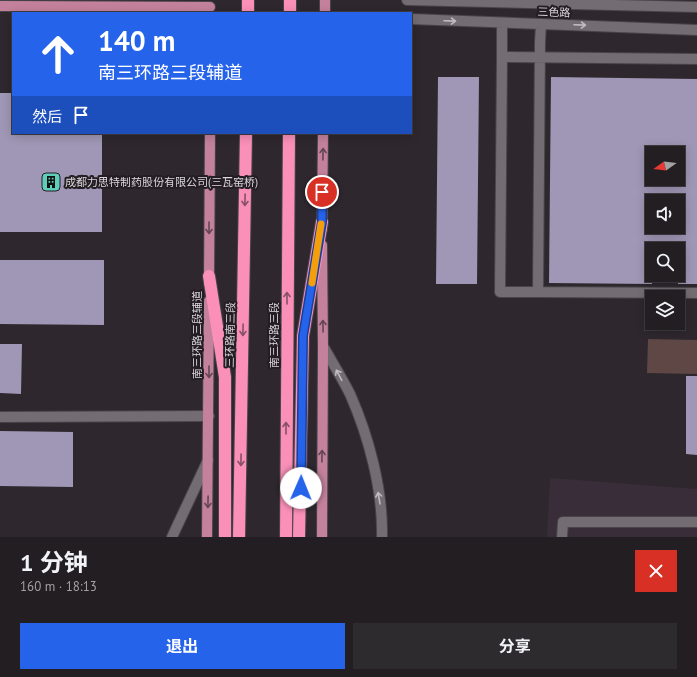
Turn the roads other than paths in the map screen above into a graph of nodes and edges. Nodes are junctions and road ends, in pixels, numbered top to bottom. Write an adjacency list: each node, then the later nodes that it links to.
1 (248, 0): 9 (highway)
2 (290, 0): 10 (highway)
3 (325, 0): 11 (main road)
4 (407, 0): 8 (street, 三色路)
5 (123, 3): 6 (main road); 7 (main road)
6 (0, 6)
7 (210, 7)
8 (697, 7)
9 (248, 12)
10 (290, 12)
11 (325, 12)
12 (412, 19): 13 (street, 三色路, one-way to 13)
13 (502, 23): 14 (street, 三色路); 16 (street)
14 (541, 24): 15 (street, 三色路, one-way to 15); 17 (street)
15 (697, 30)
16 (502, 57): 17 (street); 25 (street)
17 (540, 57): 18 (street); 25 (street)
18 (697, 59)
19 (210, 134): 24 (main road, 南三环路三段辅道, one-way to 24)
20 (246, 134): 35 (highway, 三环路南三段, one-way to 35)
21 (288, 134): 36 (highway, 南三环路三段, one-way to 21)
22 (323, 134): 23 (main road, one-way to 22)
23 (322, 222): 27 (main road, one-way to 23); 37 (highway)
24 (209, 276): 28 (main road, 南三环路三段辅道, one-way to 28); 34 (highway)
25 (538, 292): 26 (street)
26 (697, 293)
27 (323, 346): 38 (main road, one-way to 27); 39 (street, one-way to 27)
28 (209, 416): 29 (street); 30 (main road, 南三环路三段辅道)
29 (0, 417)
30 (208, 458): 32 (street); 33 (main road, 南三环路三段辅道, one-way to 33)
31 (697, 522): 40 (street)
32 (172, 537)
33 (207, 537)
34 (225, 537)
35 (240, 537)
36 (286, 537)
37 (299, 537)
38 (322, 537)
39 (382, 537)
40 (562, 537)

